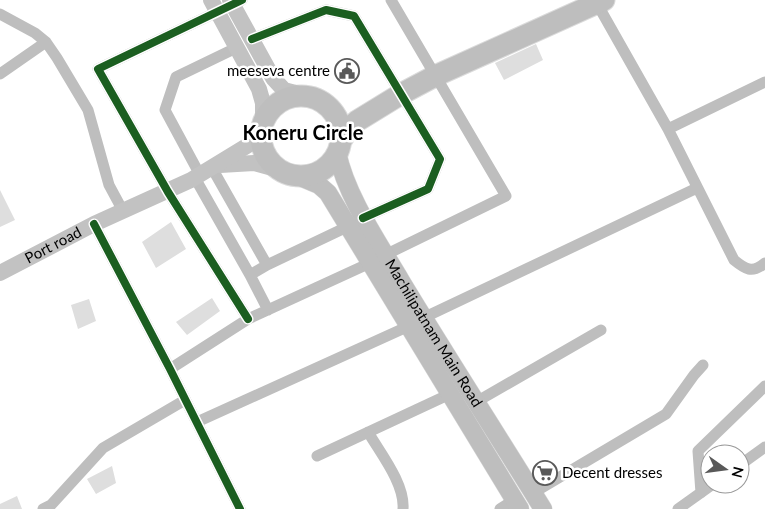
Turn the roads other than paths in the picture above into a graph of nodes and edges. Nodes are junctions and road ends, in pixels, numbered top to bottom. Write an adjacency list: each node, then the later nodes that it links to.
1 (391, 0): 10 (street)
2 (235, 1): 4 (street); 6 (main road)
3 (599, 1): 10 (highway); 17 (street)
4 (214, 5): 8 (main road); 23 (street)
5 (0, 14): 7 (street)
6 (252, 39): 12 (street); 13 (main road)
7 (46, 42): 9 (street); 24 (street)
8 (236, 48): 16 (main road); 20 (street)
9 (0, 74)
10 (435, 76): 12 (highway); 27 (street)
11 (765, 82): 17 (street)
12 (401, 94): 14 (highway); 25 (street)
13 (303, 95): 15 (highway); 16 (highway)
14 (371, 111): 15 (highway); 18 (highway)
15 (333, 112): 18 (highway)
16 (262, 127): 19 (highway); 20 (main road, Port road)
17 (668, 129): 22 (street)
18 (339, 146): 21 (highway); 25 (main road, Machilipatnam Main Road)
19 (276, 169): 20 (main road, Port road); 21 (highway)
20 (205, 172): 23 (main road, Port road); 29 (street); 31 (street)
21 (300, 177): 25 (main road, Machilipatnam Main Road)
22 (697, 188): 28 (street); 34 (street)
23 (168, 192): 24 (main road, Port road); 33 (street)
24 (123, 211): 26 (main road, Port road)
25 (356, 222): 27 (main road, Machilipatnam Main Road); 29 (street)
26 (94, 224): 30 (main road, Port road); 37 (street)
27 (378, 259): 32 (street); 34 (main road, Machilipatnam Main Road)
28 (765, 264)
29 (267, 265): 31 (street)
30 (0, 273)
31 (250, 275): 32 (street)
32 (268, 310): 33 (street)
33 (248, 319): 37 (street)
34 (416, 322): 39 (main road, Machilipatnam Main Road); 41 (main road, Machilipatnam Main Road); 42 (street)
35 (600, 330): 41 (street)
36 (703, 365): 50 (street)
37 (170, 369): 40 (street)
38 (765, 386): 44 (street)
39 (450, 394): 43 (street); 52 (main road, Machilipatnam Main Road)
40 (186, 400): 42 (street); 53 (street)
41 (476, 402): 50 (main road, Machilipatnam Main Road)
42 (197, 422): 54 (street)
43 (368, 432): 47 (street); 55 (street)
44 (705, 444)
45 (765, 447): 48 (street)
46 (700, 449): 49 (street)
47 (317, 456)
48 (750, 458)
49 (700, 479)
50 (533, 493): 56 (main road, Machilipatnam Main Road)
51 (700, 494): 57 (street)
52 (512, 506)
53 (50, 508)
54 (240, 509)
55 (402, 509)
56 (543, 509)
57 (678, 509)

